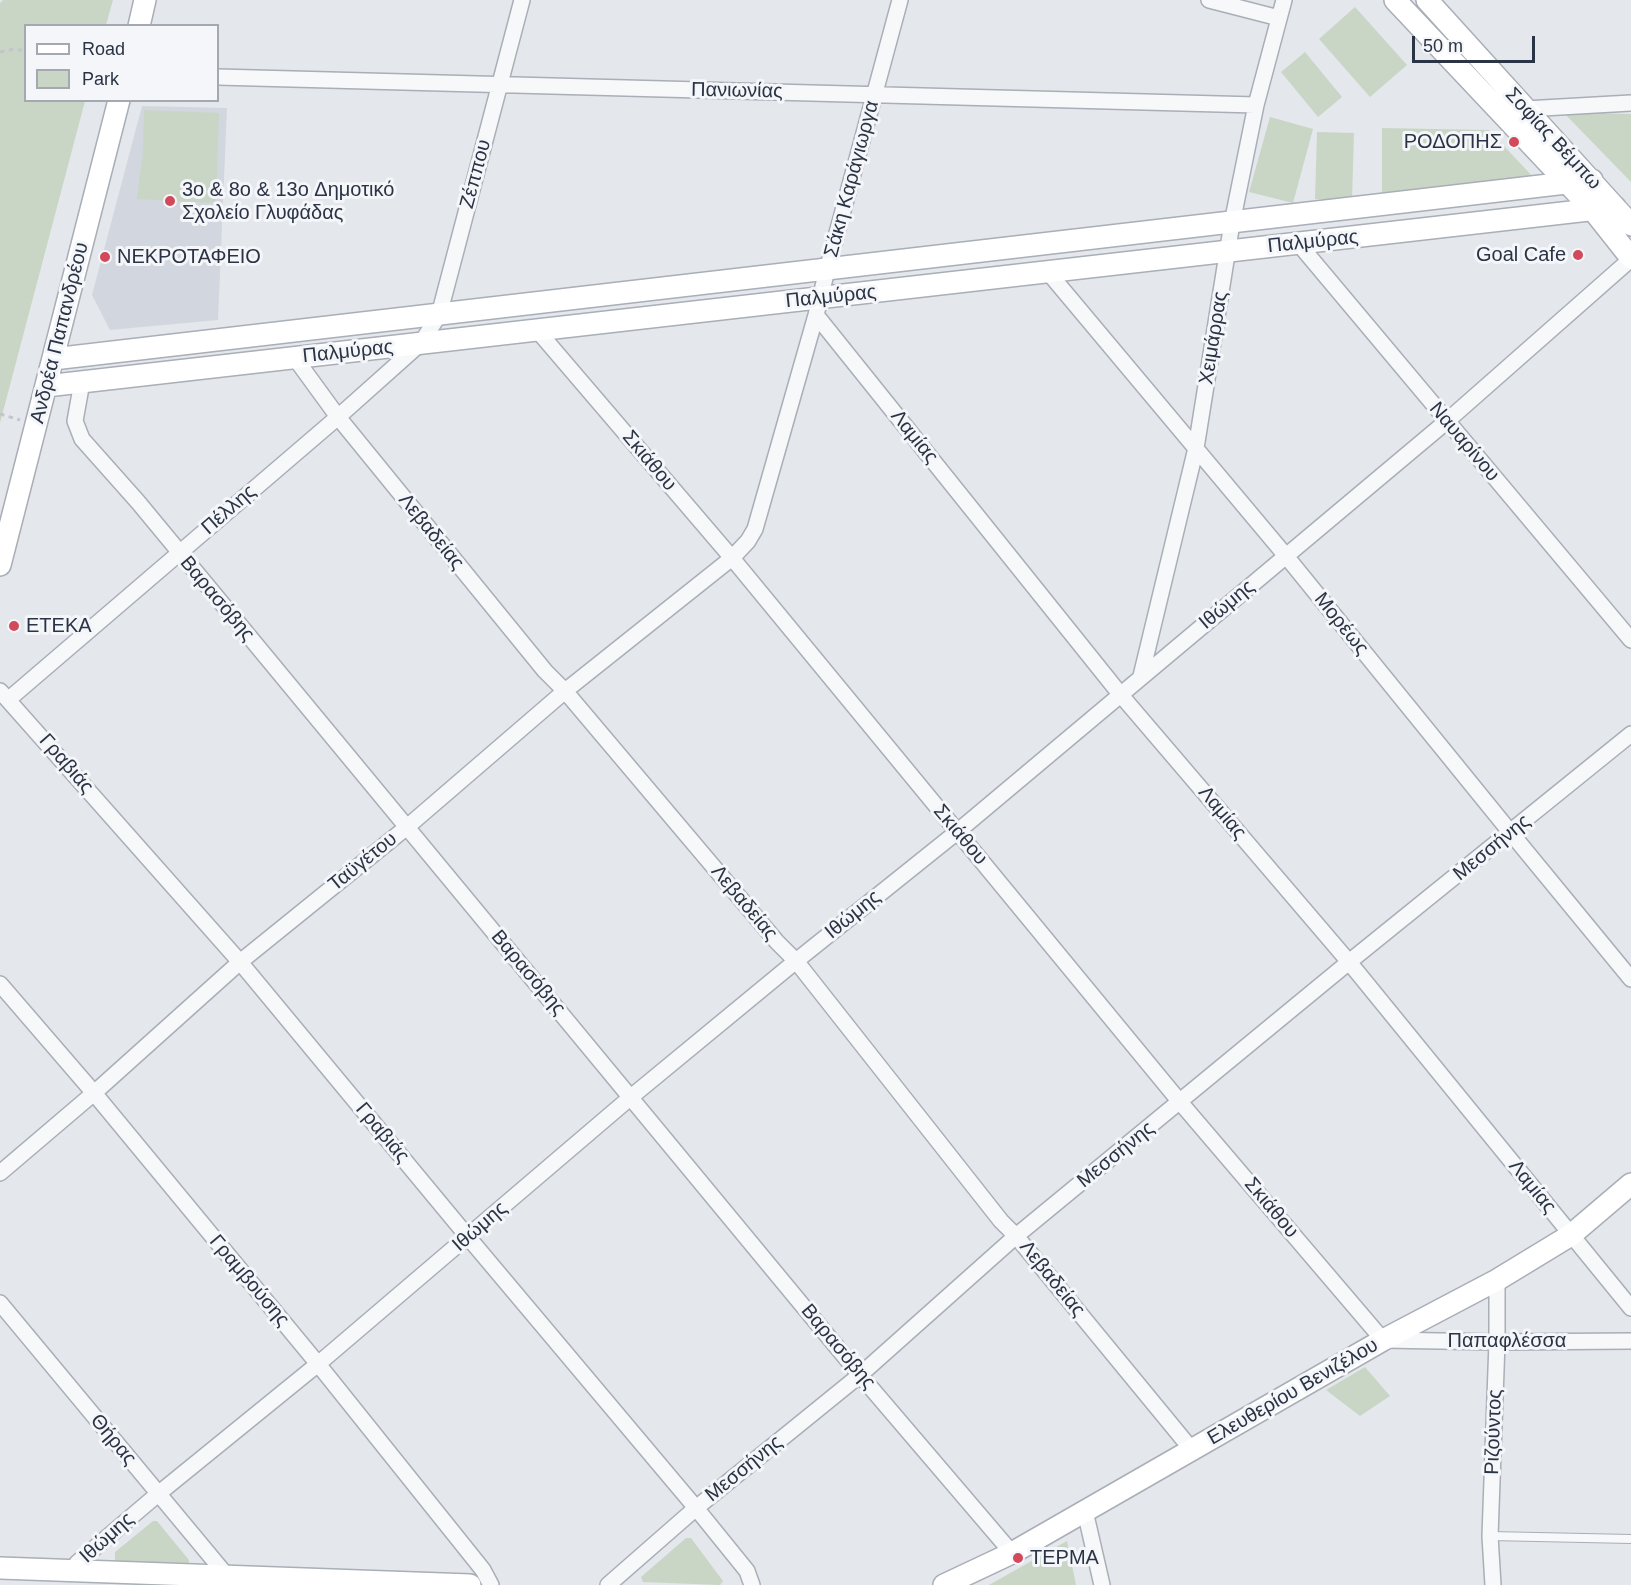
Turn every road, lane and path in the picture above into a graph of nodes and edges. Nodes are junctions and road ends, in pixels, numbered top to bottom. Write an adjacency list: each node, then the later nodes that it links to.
1 (145, 0): 9 (main road)
2 (522, 0): 13 (street, Ζέππου)
3 (900, 0): 14 (street, Σάκη Καράγιωργα)
4 (1209, 0): 8 (street)
5 (1284, 0): 8 (street, Χειμάρρας)
6 (1395, 0): 20 (main road, Σοφίας Βέμπω)
7 (1426, 0): 18 (main road, Σοφίας Βέμπω)
8 (1279, 18): 17 (street, Χειμάρρας)
9 (139, 24)
10 (24, 51): 11 (path)
11 (0, 52)
12 (219, 77): 13 (street, Πανιωνίας)
13 (500, 85): 14 (street, Πανιωνίας); 31 (street, Ζέππου)
14 (875, 95): 17 (street, Πανιωνίας); 28 (street, Σάκη Καράγιωργα)
15 (118, 102): 35 (main road, Ανδρέα Παπανδρέου)
16 (1631, 103): 18 (street)
17 (1256, 105): 23 (street, Χειμάρρας)
18 (1525, 109): 19 (main road, Σοφίας Βέμπω)
19 (1592, 180): 20 (main road, Παλμύρας); 21 (main road, Σοφίας Βέμπω)
20 (1568, 184): 22 (main road, Σοφίας Βέμπω); 23 (main road, Παλμύρας)
21 (1615, 207): 22 (main road, Παλμύρας); 24 (main road, Σοφίας Βέμπω)
22 (1593, 210): 25 (main road, Παλμύρας); 27 (main road, Σοφίας Βέμπω)
23 (1232, 223): 26 (street, Χειμάρρας); 28 (main road, Παλμύρας)
24 (1631, 225)
25 (1298, 243): 26 (main road, Παλμύρας); 39 (street, Ναυαρίνου)
26 (1227, 251): 29 (main road, Παλμύρας); 40 (street, Χειμάρρας)
27 (1631, 258): 39 (street, Ιθώμης)
28 (827, 270): 30 (street, Σάκη Καράγιωργα); 31 (main road, Παλμύρας)
29 (1048, 272): 30 (main road, Παλμύρας); 40 (street, Μορέως)
30 (818, 306): 32 (main road, Παλμύρας); 43 (street, Σάκη Καράγιωργα); 48 (street, Λαμίας)
31 (439, 315): 33 (street, Ζέππου); 35 (main road, Παλμύρας)
32 (537, 330): 33 (main road, Παλμύρας); 43 (street, Σκιάθου)
33 (421, 343): 34 (main road, Παλμύρας); 38 (street, Πέλλης)
34 (295, 358): 36 (main road, Παλμύρας); 38 (street, Λεβαδείας)
35 (53, 359): 37 (main road, Ανδρέα Παπανδρέου)
36 (82, 382): 37 (main road, Παλμύρας); 41 (street, Βαρασόβης)
37 (46, 386): 44 (main road, Ανδρέα Παπανδρέου)
38 (338, 417): 41 (street, Πέλλης); 47 (street, Λεβαδείας)
39 (1447, 421): 42 (street, Ιθώμης); 45 (street, Ναυαρίνου)
40 (1196, 448): 42 (street, Μορέως); 46 (street, Χειμάρρας)
41 (179, 553): 49 (street, Πέλλης); 51 (street, Βαρασόβης)
42 (1286, 556): 46 (street, Ιθώμης); 53 (street, Μορέως)
43 (732, 558): 47 (street, Ταϋγέτου); 52 (street, Σκιάθου)
44 (0, 565)
45 (1631, 640)
46 (1141, 676): 48 (street, Ιθώμης)
47 (565, 691): 51 (street, Ταϋγέτου); 54 (street, Λεβαδείας)
48 (1120, 694): 52 (street, Ιθώμης); 56 (street, Λαμίας)
49 (4, 695): 55 (street, Γραβιάς)
50 (1631, 734): 53 (street, Μεσσήνης)
51 (407, 827): 55 (street, Ταϋγέτου); 60 (street, Βαρασόβης)
52 (957, 832): 54 (street, Ιθώμης); 61 (street, Σκιάθου)
53 (1511, 833): 56 (street, Μεσσήνης); 57 (street, Μορέως)
54 (796, 961): 60 (street, Ιθώμης); 65 (street, Λεβαδείας)
55 (240, 962): 59 (street, Ταϋγέτου); 66 (street, Γραβιάς)
56 (1349, 962): 61 (street, Μεσσήνης); 64 (street, Λαμίας)
57 (1631, 979)
58 (0, 984): 59 (street, Γραμβούσης)
59 (94, 1093): 62 (street, Ταϋγέτου); 73 (street, Γραμβούσης)
60 (631, 1097): 66 (street, Ιθώμης); 74 (street, Βαρασόβης)
61 (1180, 1102): 65 (street, Μεσσήνης); 70 (street, Σκιάθου)
62 (0, 1173)
63 (1631, 1184): 64 (main road, Ελευθερίου Βενιζέλου)
64 (1571, 1235): 67 (main road, Ελευθερίου Βενιζέλου); 69 (street, Λαμίας)
65 (1016, 1236): 74 (street, Μεσσήνης); 75 (street, Λεβαδείας)
66 (468, 1237): 73 (street, Ιθώμης); 77 (street, Γραβιάς)
67 (1497, 1280): 70 (main road, Ελευθερίου Βενιζέλου); 72 (street, Ριζούντος)
68 (0, 1303): 76 (street, Θήρας)
69 (1631, 1308)
70 (1383, 1340): 72 (street, Παπαφλέσσα); 75 (main road, Ελευθερίου Βενιζέλου)
71 (1631, 1341): 72 (street, Παπαφλέσσα)
72 (1497, 1342): 79 (street, Ριζούντος)
73 (318, 1364): 76 (street, Ιθώμης); 88 (street, Γραμβούσης)
74 (861, 1375): 77 (street, Μεσσήνης); 81 (street, Βαρασόβης)
75 (1192, 1450): 78 (main road, Ελευθερίου Βενιζέλου)
76 (158, 1494): 83 (street, Ιθώμης); 84 (street, Θήρας)
77 (696, 1508): 89 (street, Μεσσήνης); 90 (street, Γραβιάς)
78 (1085, 1511): 81 (main road, Ελευθερίου Βενιζέλου); 92 (street)
79 (1490, 1536): 80 (lane); 93 (street, Ριζούντος)
80 (1631, 1539)
81 (1012, 1553): 91 (main road, Ελευθερίου Βενιζέλου)
82 (0, 1568): 83 (main road)
83 (74, 1571): 85 (main road)
84 (227, 1576): 85 (main road); 86 (main road)
85 (164, 1579)
86 (360, 1583): 87 (main road)
87 (470, 1585)
88 (491, 1585)
89 (608, 1585)
90 (752, 1585)
91 (944, 1585)
92 (1102, 1585)
93 (1493, 1585)

